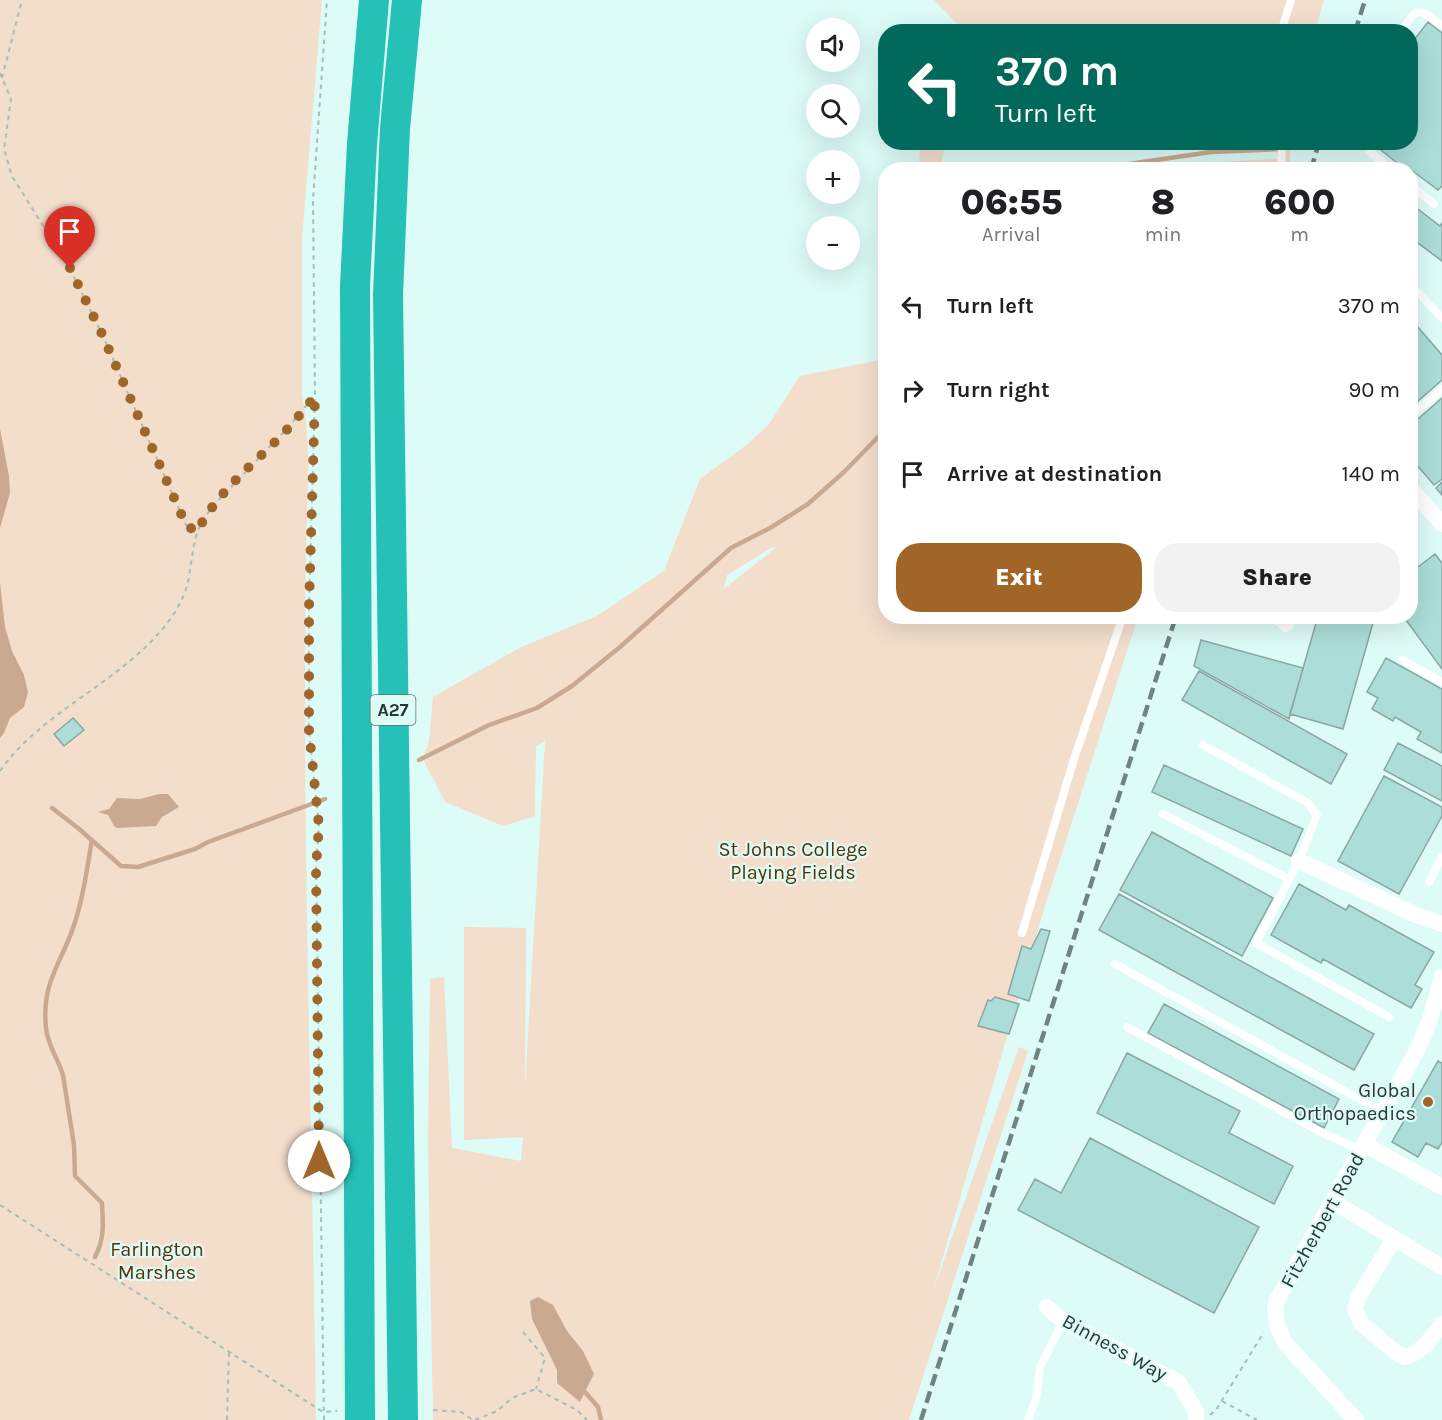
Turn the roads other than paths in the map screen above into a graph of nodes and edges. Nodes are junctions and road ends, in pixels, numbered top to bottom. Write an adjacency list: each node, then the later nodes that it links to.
1 (374, 0): 42 (highway, A27)
2 (407, 0): 43 (highway, A27)
3 (1291, 0): 4 (lane)
4 (1284, 24)
5 (1407, 24): 6 (lane)
6 (1442, 26)
7 (1370, 150): 8 (lane)
8 (1382, 162)
9 (1418, 191): 10 (lane)
10 (1434, 204)
11 (1418, 292): 12 (lane)
12 (1442, 318)
13 (1442, 389): 14 (lane)
14 (1418, 410)
15 (1418, 497): 16 (street)
16 (1442, 524)
17 (1120, 624): 27 (lane)
18 (1403, 660): 19 (lane)
19 (1442, 682)
20 (1203, 745): 23 (lane)
21 (1163, 814): 24 (lane)
22 (1442, 857): 25 (lane)
23 (1299, 861): 24 (lane); 26 (street)
24 (1289, 879): 30 (lane)
25 (1429, 882)
26 (1442, 924)
27 (1022, 933)
28 (1115, 964): 33 (lane)
29 (1442, 977): 31 (street, Fitzherbert Road)
30 (1389, 1017)
31 (1436, 1022): 33 (street, Fitzherbert Road)
32 (1127, 1028): 34 (lane)
33 (1383, 1112): 34 (street, Fitzherbert Road)
34 (1362, 1147): 35 (street); 36 (street, Fitzherbert Road)
35 (1442, 1187)
36 (1332, 1201): 37 (street); 46 (street, Fitzherbert Road)
37 (1394, 1239): 38 (street); 41 (street)
38 (1442, 1267)
39 (1047, 1307): 40 (street, Binness Way)
40 (1063, 1321): 44 (lane); 45 (street, Binness Way)
41 (1442, 1324)
42 (348, 1416)
43 (403, 1420)
44 (1028, 1420)
45 (1196, 1420)
46 (1356, 1420)

